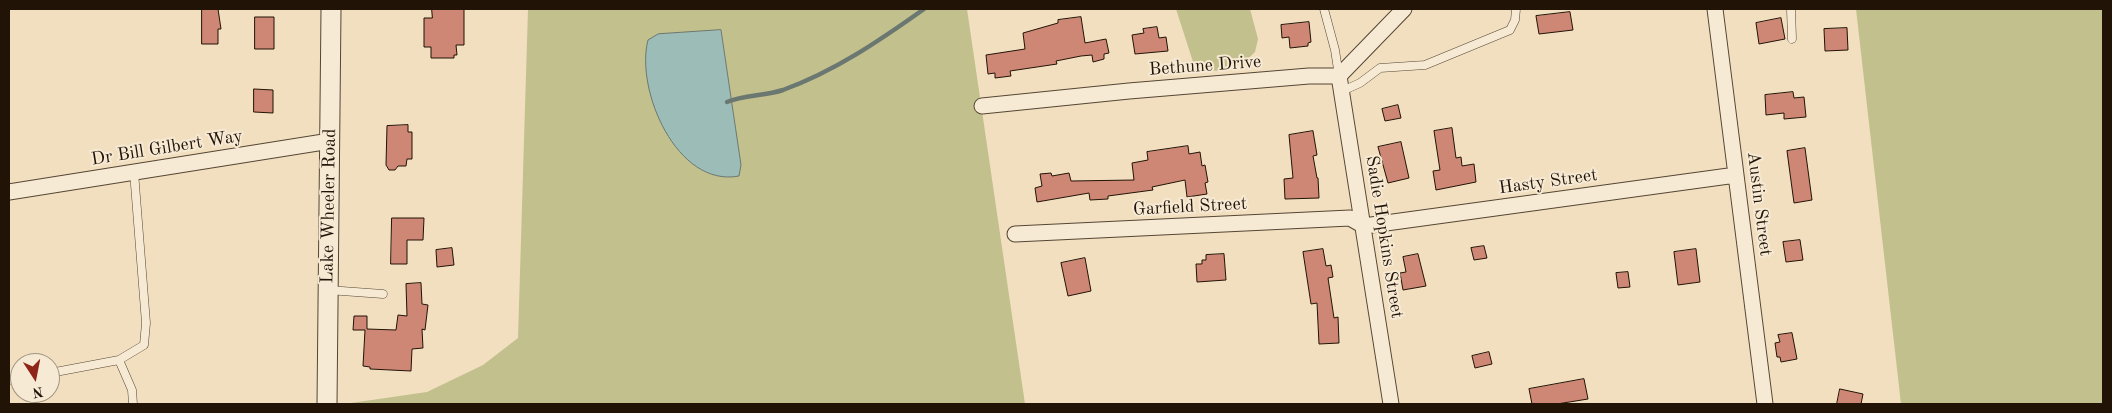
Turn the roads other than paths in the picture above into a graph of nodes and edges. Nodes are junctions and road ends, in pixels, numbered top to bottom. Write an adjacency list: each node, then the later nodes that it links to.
1 (331, 9): 10 (street, Lake Wheeler Road)
2 (1324, 9): 8 (lane)
3 (1404, 9): 8 (street)
4 (1516, 9): 8 (lane)
5 (1715, 9): 12 (street, Austin Street)
6 (1791, 9): 7 (lane)
7 (1792, 39)
8 (1340, 83): 9 (street, Bethune Drive); 14 (street, Sadie Hopkins Street)
9 (982, 106)
10 (330, 141): 11 (street, Dr Bill Gilbert Way); 16 (street, Lake Wheeler Road)
11 (134, 172): 13 (street, Dr Bill Gilbert Way); 18 (lane)
12 (1736, 175): 14 (street, Hasty Street); 23 (street, Austin Street)
13 (9, 192)
14 (1364, 226): 15 (street, Garfield Street); 22 (street, Sadie Hopkins Street)
15 (1016, 234)
16 (328, 290): 17 (lane); 21 (street, Lake Wheeler Road)
17 (383, 294)
18 (119, 360): 19 (lane); 20 (lane)
19 (60, 370)
20 (133, 404)
21 (327, 404)
22 (1391, 404)
23 (1765, 404)

